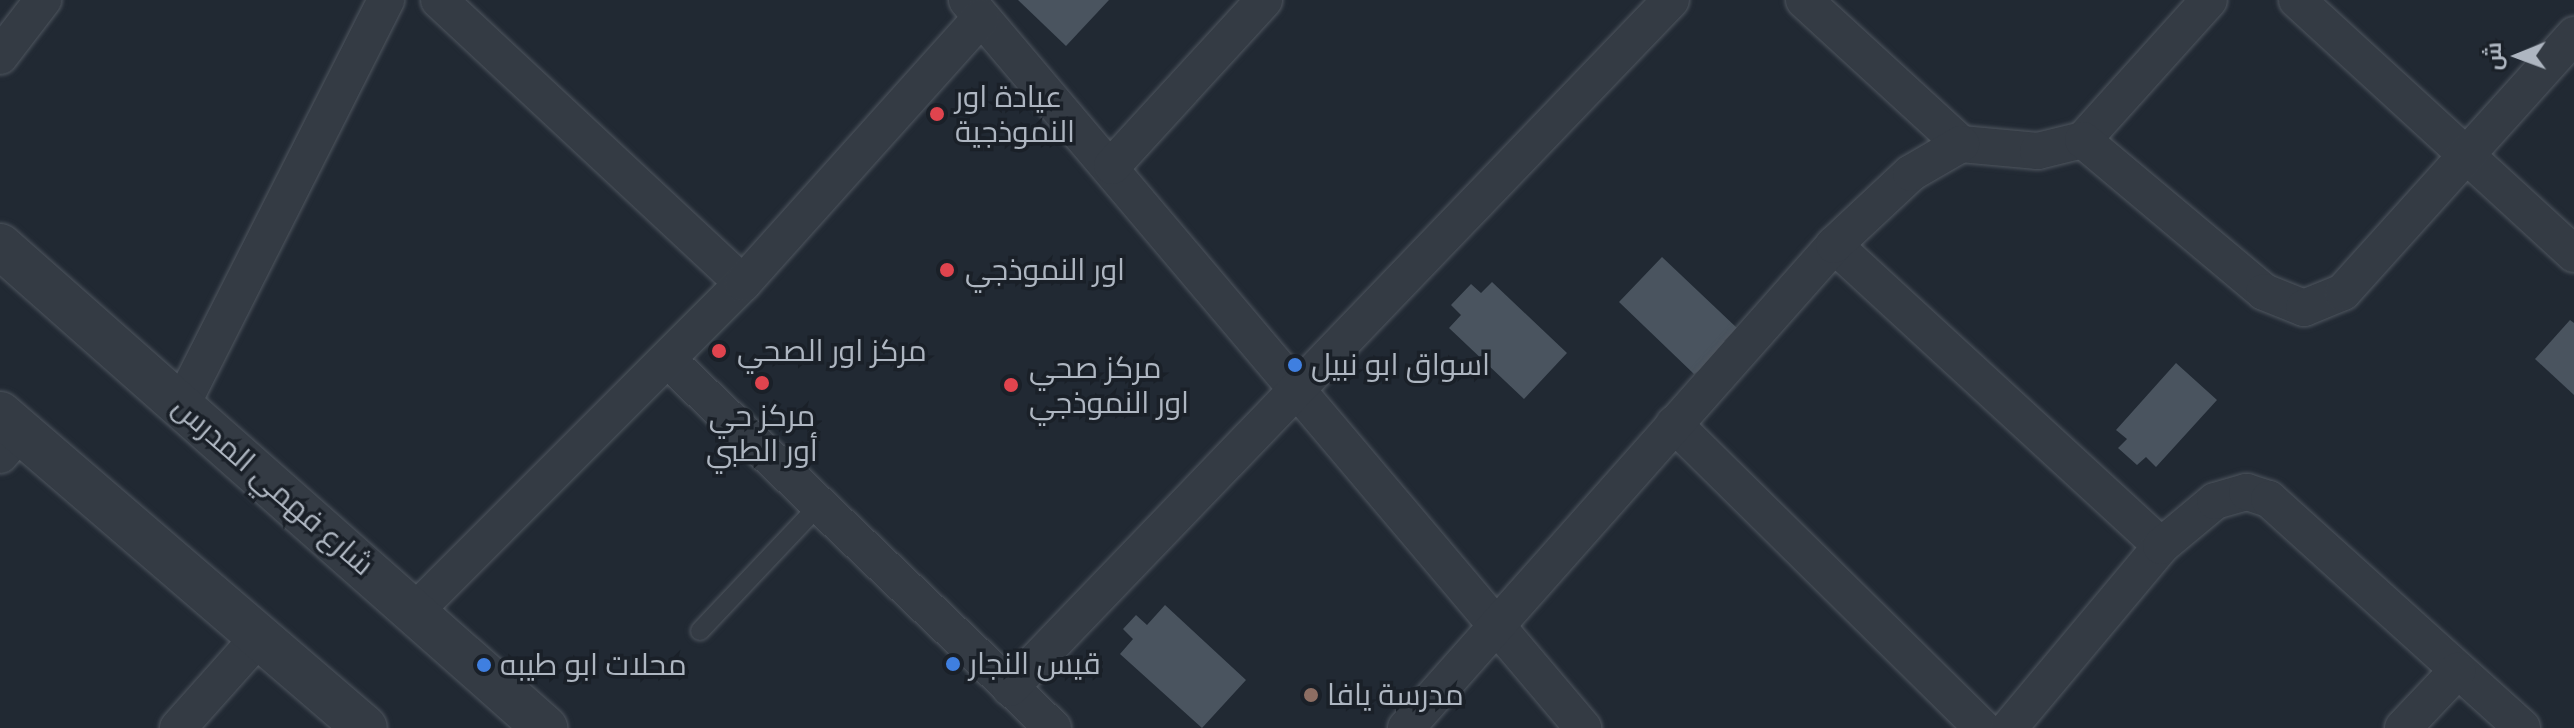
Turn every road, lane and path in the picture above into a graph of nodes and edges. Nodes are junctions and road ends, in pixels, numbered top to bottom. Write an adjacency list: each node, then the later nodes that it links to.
1 (43, 0): 11 (street)
2 (386, 0): 22 (street)
3 (439, 0): 19 (street)
4 (1264, 0): 15 (street)
5 (1671, 0): 21 (street)
6 (1804, 0): 13 (street)
7 (2209, 0): 12 (street)
8 (2297, 0): 14 (street)
9 (974, 9): 15 (street); 19 (street)
10 (2574, 35): 14 (street)
11 (0, 56)
12 (2083, 140): 13 (street); 14 (street)
13 (1961, 144): 16 (street)
14 (2466, 155): 18 (street)
15 (1112, 166): 21 (street)
16 (1834, 245): 23 (street); 26 (street)
17 (0, 246): 22 (street, شارع فهمي المدرس)
18 (2574, 254)
19 (743, 283): 20 (street)
20 (669, 361): 25 (street); 27 (street)
21 (1302, 388): 28 (street); 32 (street)
22 (181, 406): 27 (street, شارع فهمي المدرس)
23 (1674, 424): 28 (street); 39 (street)
24 (7, 434): 30 (street)
25 (819, 505): 29 (lane); 32 (street)
26 (2161, 546): 31 (street); 40 (street)
27 (416, 610): 35 (street, شارع فهمي المدرس)
28 (1499, 629): 37 (street); 38 (street)
29 (700, 631)
30 (260, 636): 33 (street); 34 (street)
31 (2457, 671): 41 (street); 42 (street)
32 (1010, 688): 36 (street)
33 (178, 728)
34 (365, 728)
35 (545, 728)
36 (1053, 728)
37 (1406, 728)
38 (1583, 728)
39 (1982, 728)
40 (2009, 728)
41 (2403, 728)
42 (2522, 728)

